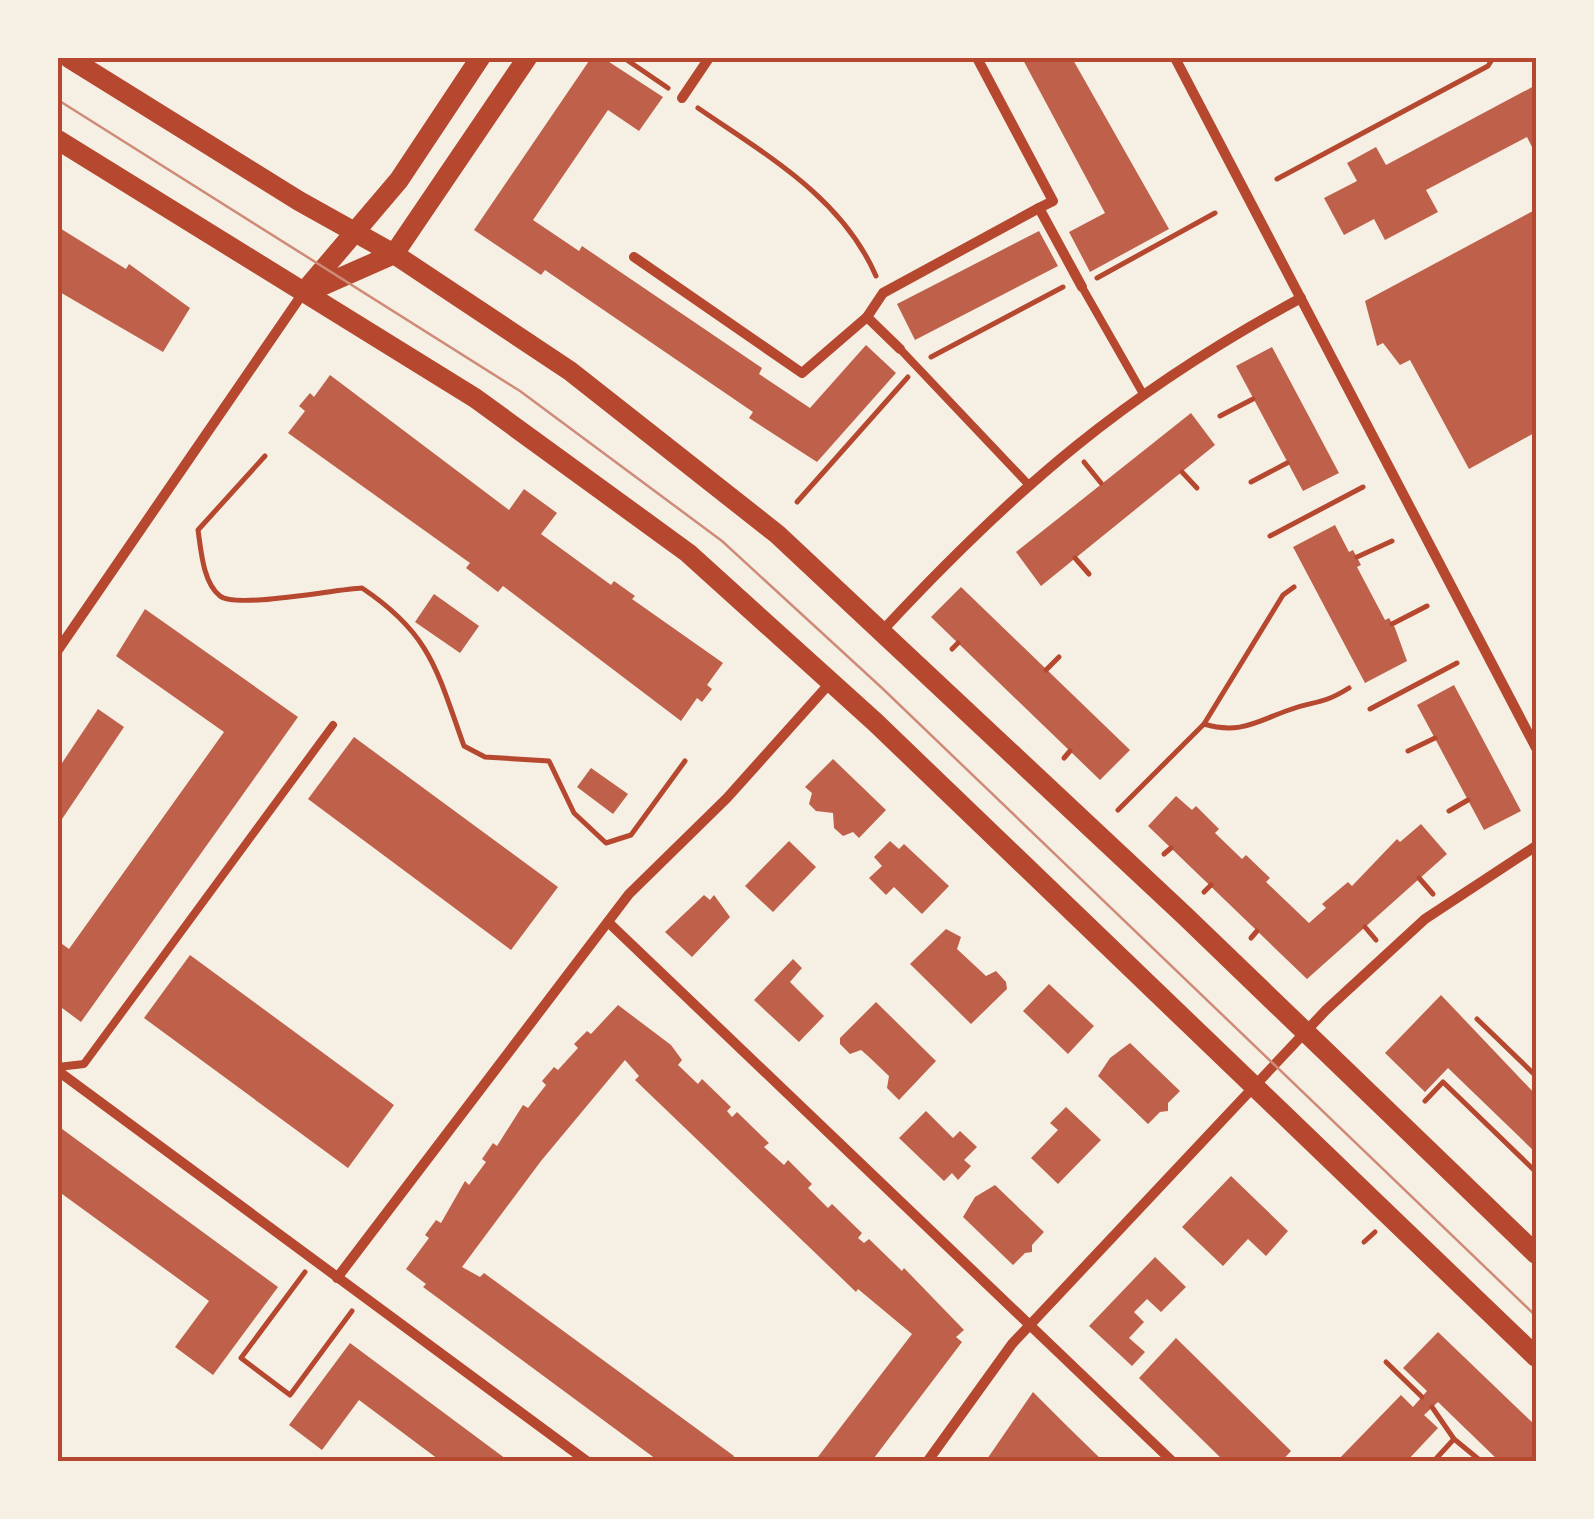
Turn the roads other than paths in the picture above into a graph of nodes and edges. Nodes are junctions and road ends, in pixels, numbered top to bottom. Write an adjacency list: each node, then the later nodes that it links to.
1 (69, 58): 10 (main road)
2 (480, 58): 10 (main road)
3 (527, 58): 11 (main road)
4 (709, 58): 7 (street)
5 (977, 58): 9 (street)
6 (1175, 58): 15 (street)
7 (682, 98)
8 (58, 140): 14 (main road)
9 (1039, 208): 13 (street); 16 (street)
10 (356, 232): 11 (main road); 14 (main road)
11 (394, 254): 14 (main road); 20 (main road)
12 (634, 258): 16 (street)
13 (1082, 287): 18 (lane)
14 (303, 294): 21 (street); 22 (main road)
15 (1301, 298): 18 (street); 24 (street)
16 (867, 317): 17 (street)
17 (900, 350): 19 (lane)
18 (1142, 392): 19 (street)
19 (1027, 484): 20 (street)
20 (883, 630): 27 (main road)
21 (58, 650)
22 (831, 682): 26 (street); 29 (main road)
23 (333, 725): 28 (lane)
24 (1536, 748)
25 (1536, 846): 27 (street)
26 (608, 922): 31 (street); 32 (street)
27 (1306, 1031): 29 (street); 30 (main road)
28 (58, 1069): 31 (street)
29 (1255, 1086): 32 (street); 33 (main road)
30 (1536, 1254)
31 (337, 1278): 34 (street)
32 (1030, 1325): 35 (street); 36 (street)
33 (1536, 1357)
34 (588, 1462)
35 (927, 1462)
36 (1172, 1462)

